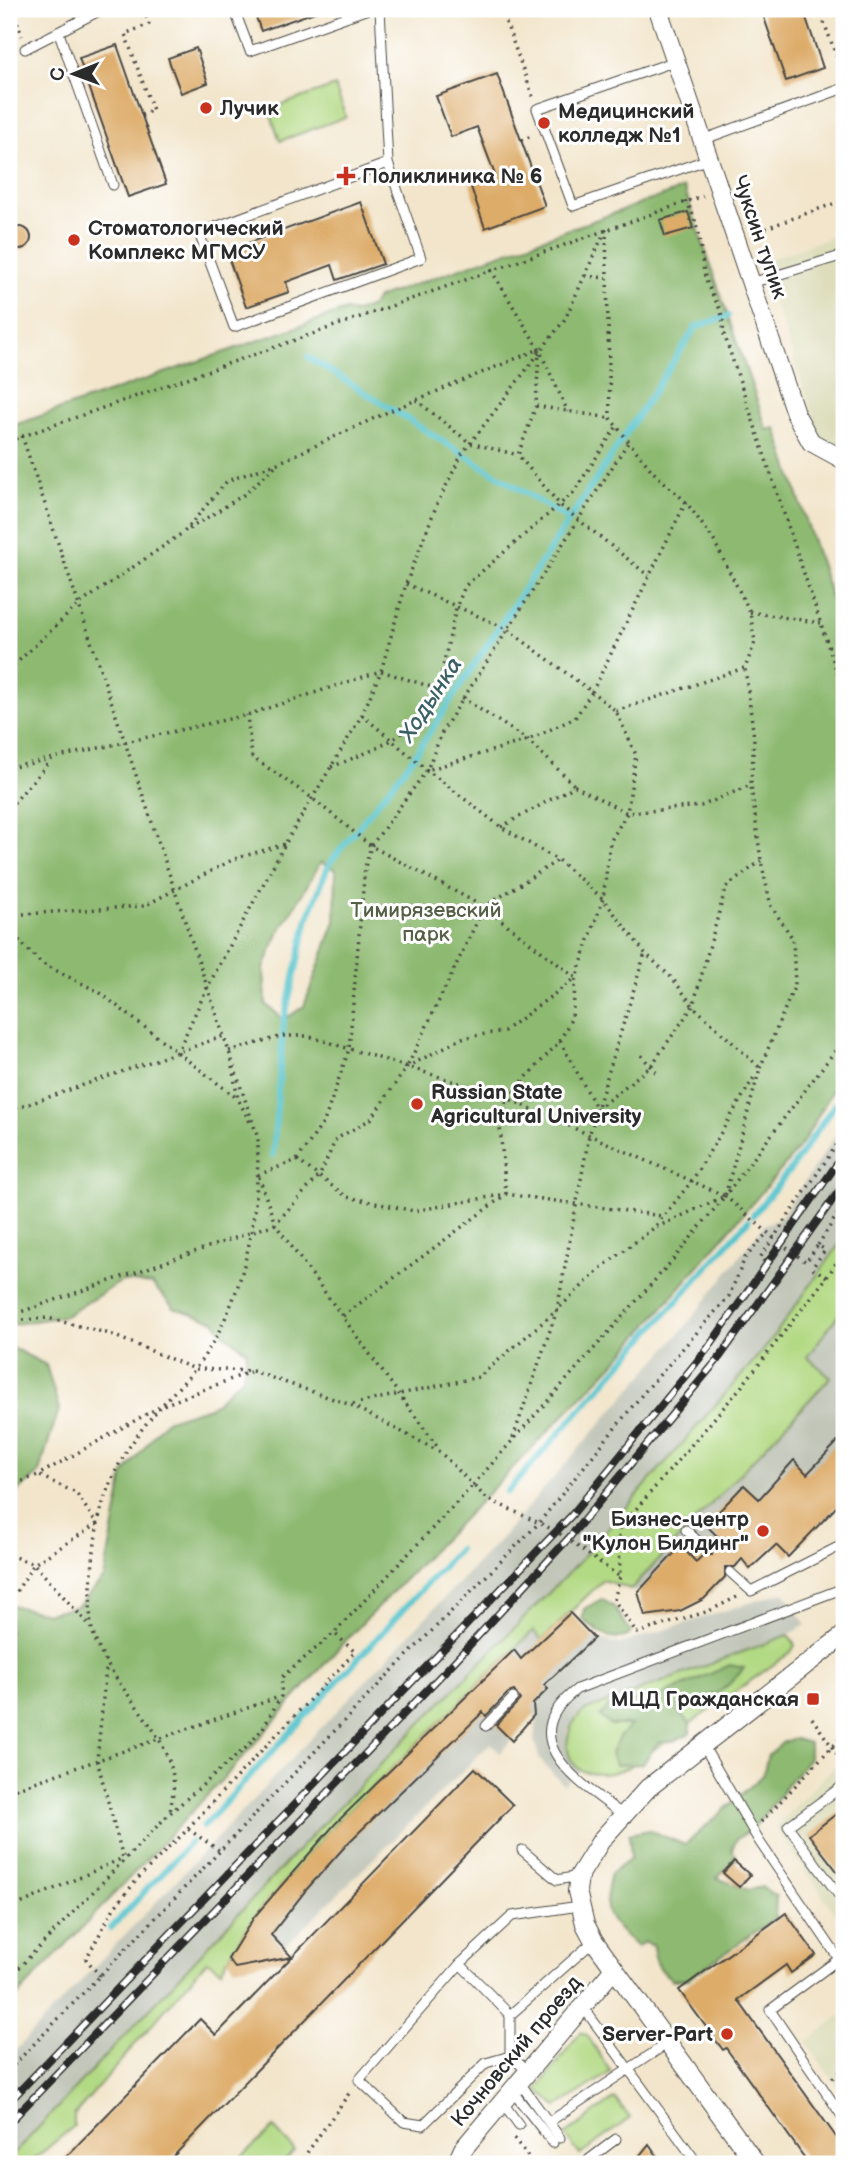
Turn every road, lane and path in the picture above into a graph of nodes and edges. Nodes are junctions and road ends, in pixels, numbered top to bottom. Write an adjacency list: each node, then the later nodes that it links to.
1 (13, 9): 12 (path)
2 (109, 9): 10 (lane)
3 (143, 9): 17 (path)
4 (234, 9): 5 (lane)
5 (368, 9)
6 (380, 9): 20 (lane)
7 (501, 9): 16 (path)
8 (658, 9): 13 (street, Чуксин тупик)
9 (820, 9): 14 (path)
10 (96, 10): 11 (lane)
11 (59, 33): 12 (lane); 21 (lane)
12 (27, 48)
13 (676, 61): 16 (lane); 18 (street, Чуксин тупик)
14 (844, 76)
15 (844, 88): 18 (lane)
16 (537, 109): 19 (lane)
17 (141, 115)
18 (702, 140): 19 (street, Чуксин тупик)
19 (709, 159): 24 (street, Чуксин тупик)
20 (388, 163): 20 (lane)
21 (113, 185)
22 (844, 200): 24 (path)
23 (606, 229): 26 (path); 27 (path); 28 (path); 52 (path)
24 (737, 239): 29 (street, Чуксин тупик)
25 (844, 255): 29 (lane)
26 (491, 270): 30 (path); 36 (path)
27 (585, 276): 28 (path); 30 (path)
28 (607, 278): 34 (path)
29 (751, 283): 41 (street, Чуксин тупик)
30 (539, 349): 31 (path); 32 (path); 33 (path); 39 (path)
31 (416, 400): 39 (path); 42 (path)
32 (536, 406): 33 (path); 40 (path)
33 (568, 412): 34 (path)
34 (610, 418): 35 (path)
35 (617, 426): 37 (path); 44 (path)
36 (22, 436): 38 (path); 49 (path)
37 (629, 440): 43 (path); 45 (path)
38 (9, 441)
39 (470, 443): 40 (path); 48 (path)
40 (518, 455): 44 (path)
41 (844, 460)
42 (278, 463): 46 (path); 46 (path)
43 (686, 502): 47 (path); 51 (path)
44 (560, 505): 45 (path); 50 (path)
45 (577, 520): 47 (path); 53 (path)
46 (184, 532): 49 (path)
47 (649, 576): 58 (path)
48 (406, 584): 50 (path); 56 (path)
49 (78, 605): 55 (path); 65 (path)
50 (456, 608): 53 (path); 57 (path)
51 (750, 612): 52 (path); 54 (path)
52 (821, 623): 59 (path)
53 (507, 629): 58 (path); 60 (path)
54 (745, 668): 61 (path); 71 (path)
55 (9, 670)
56 (381, 671): 57 (path); 62 (path); 63 (path)
57 (438, 689): 66 (path)
58 (592, 692): 61 (path); 64 (path)
59 (844, 694)
60 (463, 698): 64 (path); 70 (path)
61 (617, 710): 75 (path)
62 (247, 715): 65 (path); 73 (path)
63 (362, 715): 66 (path); 68 (path)
64 (528, 740): 70 (path); 72 (path)
65 (124, 741): 67 (path); 81 (path)
66 (393, 742): 68 (path); 70 (path)
67 (54, 757): 69 (path); 74 (path)
68 (331, 766): 73 (path)
69 (9, 768)
70 (427, 771): 76 (path); 78 (path)
71 (751, 785): 75 (path); 80 (path)
72 (575, 786): 75 (path); 76 (path)
73 (312, 798): 77 (path); 78 (path)
74 (9, 808)
75 (628, 813): 82 (path)
76 (501, 827): 79 (path)
77 (285, 844): 81 (path); 88 (path)
78 (371, 846): 83 (path); 93 (path)
79 (558, 860): 82 (path); 83 (path)
80 (761, 861): 89 (path); 99 (path)
81 (174, 888): 84 (path); 88 (path)
82 (603, 899): 86 (path); 87 (path)
83 (484, 907): 87 (path); 98 (path)
84 (9, 915)
85 (9, 930): 95 (path)
86 (645, 953): 89 (path); 103 (path)
87 (576, 978): 92 (path); 98 (path)
88 (207, 988): 90 (path); 95 (path)
89 (693, 1006): 97 (path); 99 (path)
90 (224, 1036): 94 (path); 95 (path)
91 (844, 1039): 114 (path)
92 (560, 1041): 101 (path); 103 (path)
93 (349, 1049): 94 (path); 98 (path); 109 (path)
94 (229, 1051): 102 (path); 108 (path)
95 (177, 1053): 102 (path); 104 (path)
96 (641, 1055): 97 (path)
97 (651, 1066): 100 (path); 103 (path)
98 (407, 1067): 101 (path); 111 (path)
99 (760, 1068): 112 (path); 114 (path)
100 (659, 1076)
101 (508, 1098): 105 (path); 113 (path)
102 (238, 1099): 108 (path)
103 (597, 1110): 105 (path); 107 (path)
104 (9, 1111)
105 (555, 1118): 107 (path)
106 (844, 1134): 122 (path)
107 (589, 1136): 112 (path); 115 (path)
108 (258, 1138): 110 (path)
109 (297, 1160): 110 (path); 111 (path)
110 (258, 1175): 118 (path); 120 (path)
111 (320, 1175): 113 (path); 118 (path)
112 (692, 1181): 114 (path); 117 (path)
113 (506, 1194): 115 (path); 127 (path)
114 (725, 1196): 119 (path); 121 (path); 134 (path)
115 (577, 1204): 117 (path); 126 (path)
116 (844, 1204): 123 (path)
117 (662, 1216): 119 (path)
118 (275, 1224): 120 (path); 127 (path)
119 (654, 1228): 126 (path)
120 (251, 1233): 128 (path); 129 (path)
121 (767, 1233): 122 (path); 140 (path)
122 (774, 1238): 123 (path)
123 (818, 1245): 125 (path)
124 (844, 1251): 125 (path)
125 (827, 1277): 147 (path)
126 (557, 1310): 131 (path); 134 (path)
127 (343, 1316): 131 (path)
128 (9, 1319): 129 (path)
129 (195, 1369): 130 (path); 133 (path)
130 (252, 1371): 132 (path); 133 (path)
131 (401, 1394): 132 (path); 135 (path)
132 (351, 1405): 135 (path)
133 (161, 1406): 136 (path); 139 (path)
134 (512, 1442): 137 (path)
135 (440, 1452): 137 (path)
136 (38, 1475): 138 (path); 139 (path)
137 (473, 1485): 140 (path); 152 (path)
138 (9, 1486)
139 (97, 1524): 145 (path); 151 (path)
140 (538, 1524): 147 (path); 172 (path)
141 (686, 1530): 143 (lane)
142 (844, 1544): 149 (lane)
143 (707, 1550)
144 (9, 1555): 145 (path)
145 (34, 1564): 150 (path); 151 (path)
146 (730, 1572): 149 (lane)
147 (620, 1577): 149 (path)
148 (844, 1588): 168 (lane)
149 (751, 1591)
150 (9, 1603)
151 (91, 1627): 154 (path)
152 (334, 1633): 155 (path); 169 (path)
153 (844, 1635): 161 (street)
154 (107, 1666): 160 (path); 163 (path)
155 (281, 1696): 160 (path); 167 (path)
156 (513, 1698): 158 (lane)
157 (812, 1718): 162 (path)
158 (486, 1726)
159 (844, 1734): 162 (path)
160 (157, 1738): 163 (path); 167 (path)
161 (703, 1745): 168 (street); 170 (lane)
162 (832, 1746): 164 (path); 170 (path)
163 (97, 1760): 166 (path); 173 (path)
164 (844, 1764)
165 (844, 1785): 175 (lane)
166 (9, 1791)
167 (170, 1813): 173 (path)
168 (624, 1815): 174 (street)
169 (188, 1829): 172 (path); 181 (path)
170 (753, 1831): 191 (lane)
171 (522, 1850): 174 (lane)
172 (220, 1851): 181 (path)
173 (123, 1858): 177 (path); 182 (path)
174 (579, 1876): 176 (street)
175 (838, 1894)
176 (579, 1906): 178 (street); 179 (lane)
177 (9, 1909)
178 (594, 1941): 180 (street); 184 (lane)
179 (460, 1964): 184 (lane); 189 (lane)
180 (614, 1969): 183 (street, Кочновский проезд); 185 (street)
181 (100, 1976): 188 (path)
182 (9, 1978)
183 (583, 2007): 187 (lane); 190 (street, Кочновский проезд)
184 (510, 2015): 186 (lane)
185 (668, 2043): 187 (lane); 197 (street)
186 (510, 2056): 189 (lane); 190 (lane)
187 (630, 2069): 192 (lane); 203 (lane)
188 (9, 2070)
189 (359, 2080): 198 (path)
190 (516, 2087): 192 (lane); 192 (lane); 193 (lane); 199 (street, Кочновский проезд)
191 (844, 2119)
192 (549, 2122)
193 (519, 2124)
194 (509, 2132): 200 (path)
195 (616, 2139): 201 (lane)
196 (665, 2159): 202 (path)
197 (752, 2159): 204 (lane)
198 (299, 2164)
199 (456, 2164)
200 (524, 2164)
201 (583, 2164)
202 (669, 2164)
203 (698, 2164)
204 (731, 2164)

